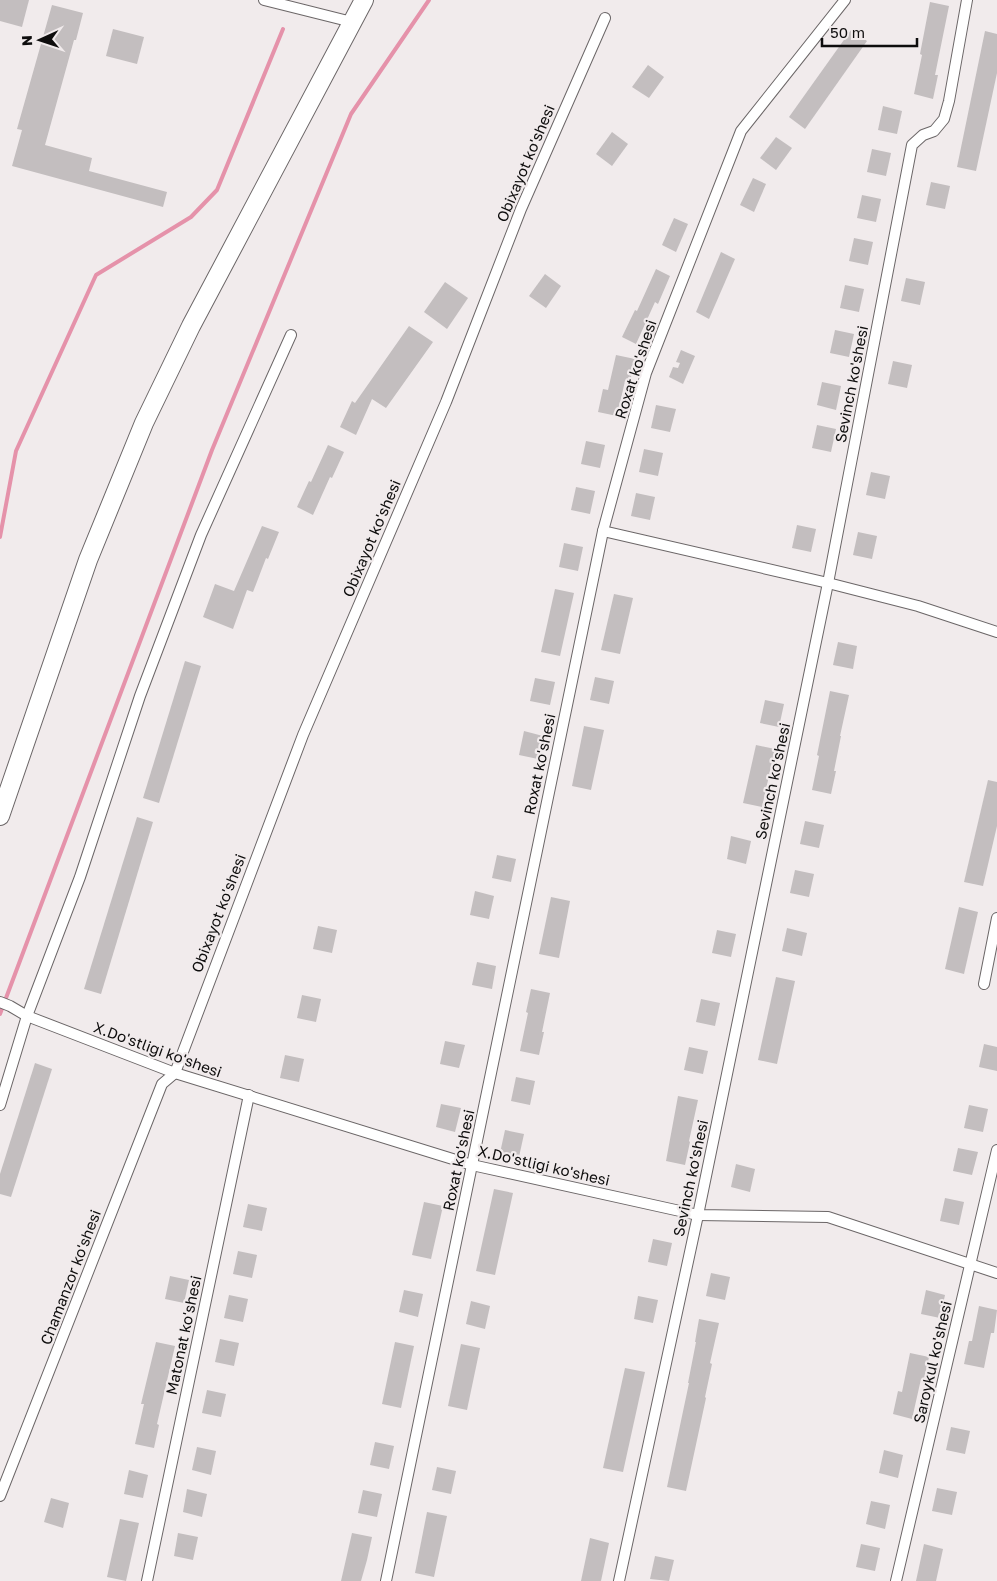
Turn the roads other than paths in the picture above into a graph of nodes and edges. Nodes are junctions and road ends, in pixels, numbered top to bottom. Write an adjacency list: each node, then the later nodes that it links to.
1 (264, 0): 6 (street)
2 (364, 0): 6 (highway)
3 (844, 0): 8 (street, Roxat ko'shesi)
4 (967, 0): 9 (street, Sevinch ko'shesi)
5 (605, 18): 16 (street, Obixayot ko'shesi)
6 (352, 22): 11 (highway)
7 (291, 335): 15 (street)
8 (603, 531): 9 (street); 20 (street, Roxat ko'shesi)
9 (828, 583): 10 (street); 21 (street, Sevinch ko'shesi)
10 (997, 632)
11 (0, 816)
12 (997, 918): 13 (street)
13 (984, 984)
14 (5, 1004): 15 (street, X.Do'stligi ko'shesi)
15 (27, 1016): 16 (street, X.Do'stligi ko'shesi); 18 (street)
16 (174, 1073): 17 (street, X.Do'stligi ko'shesi); 24 (street, Chamanzor ko'shesi)
17 (249, 1095): 20 (street, X.Do'stligi ko'shesi); 25 (street, Matonat ko'shesi)
18 (0, 1105)
19 (997, 1150): 22 (street, Saroykul ko'shesi)
20 (472, 1165): 21 (street, X.Do'stligi ko'shesi); 26 (street, Roxat ko'shesi)
21 (698, 1215): 22 (street, X.Do'stligi ko'shesi); 27 (street, Sevinch ko'shesi)
22 (970, 1264): 23 (street, X.Do'stligi ko'shesi); 28 (street, Saroykul ko'shesi)
23 (997, 1273)
24 (0, 1496)
25 (147, 1581)
26 (386, 1581)
27 (619, 1581)
28 (896, 1581)

